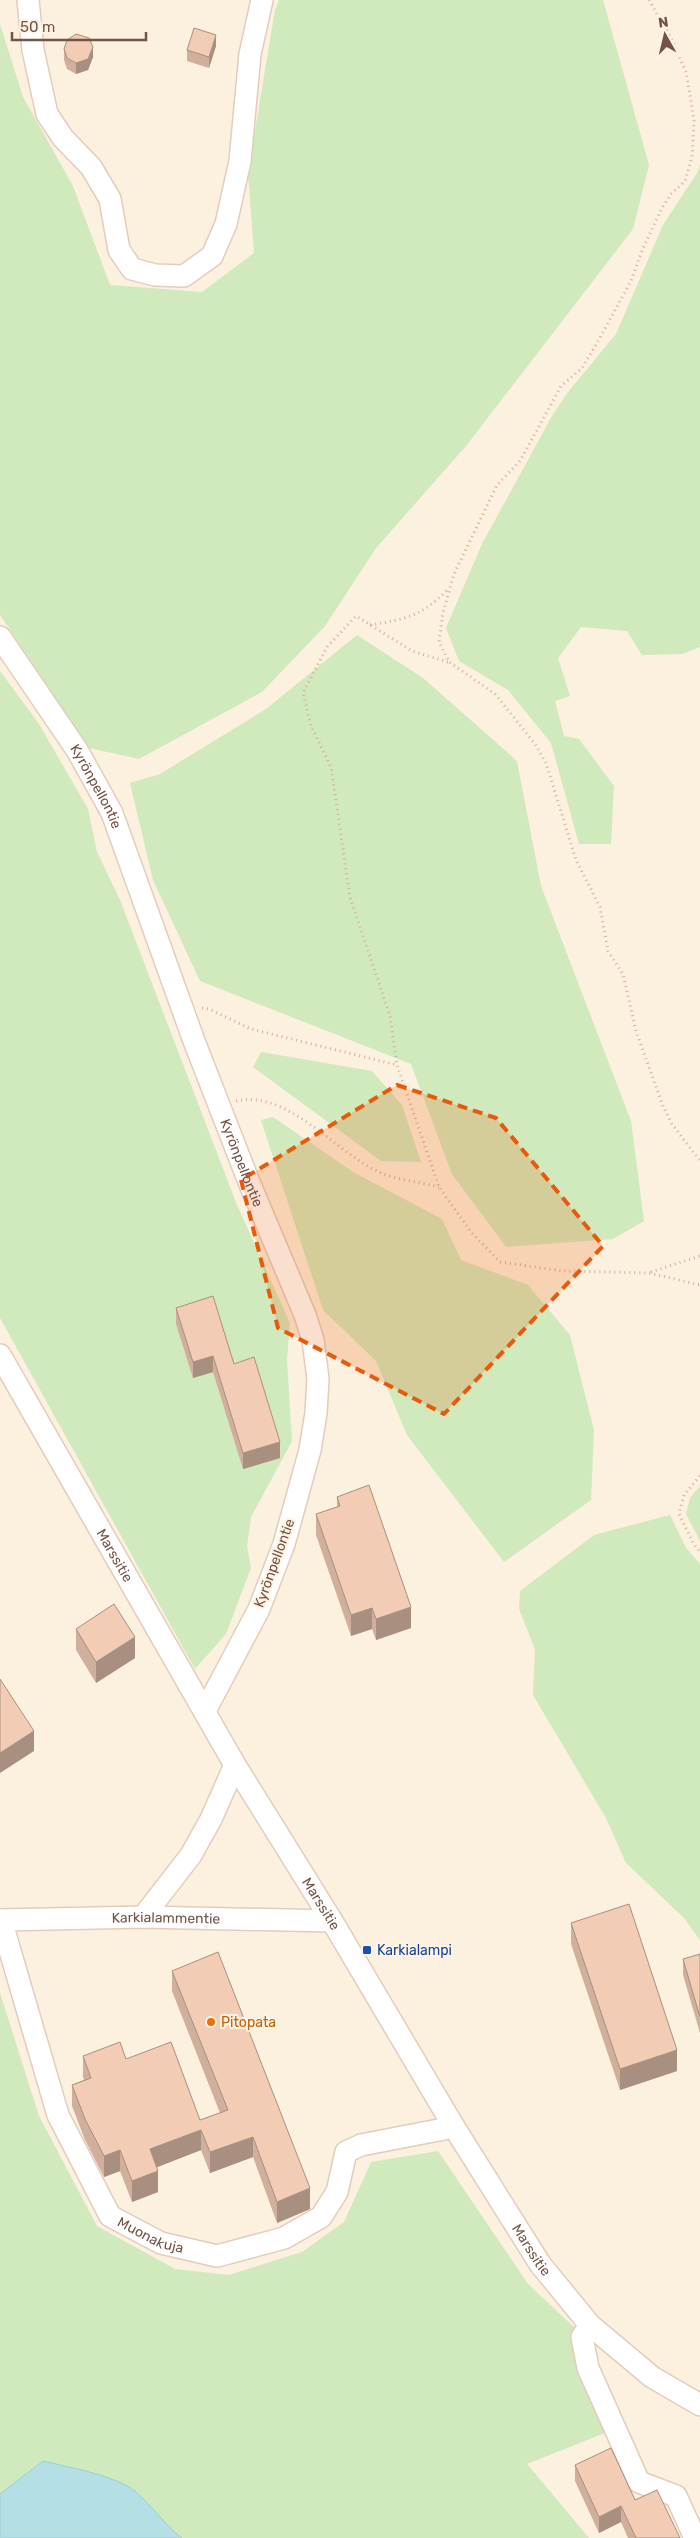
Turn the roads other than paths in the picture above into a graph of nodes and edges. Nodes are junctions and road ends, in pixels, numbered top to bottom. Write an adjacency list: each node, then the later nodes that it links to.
1 (28, 0): 2 (street)
2 (262, 0)
3 (0, 636): 5 (street, Kyrönpellontie)
4 (0, 1355): 5 (street, Marssitie)
5 (205, 1711): 6 (street, Marssitie)
6 (235, 1765): 7 (street); 9 (street, Marssitie)
7 (143, 1917): 8 (street, Karkialammentie); 9 (street, Karkialammentie)
8 (0, 1920): 10 (street, Muonakuja)
9 (332, 1921): 10 (street, Marssitie)
10 (454, 2127): 11 (street, Marssitie)
11 (590, 2325): 12 (street, Marssitie); 13 (street)
12 (700, 2405)
13 (695, 2538)

